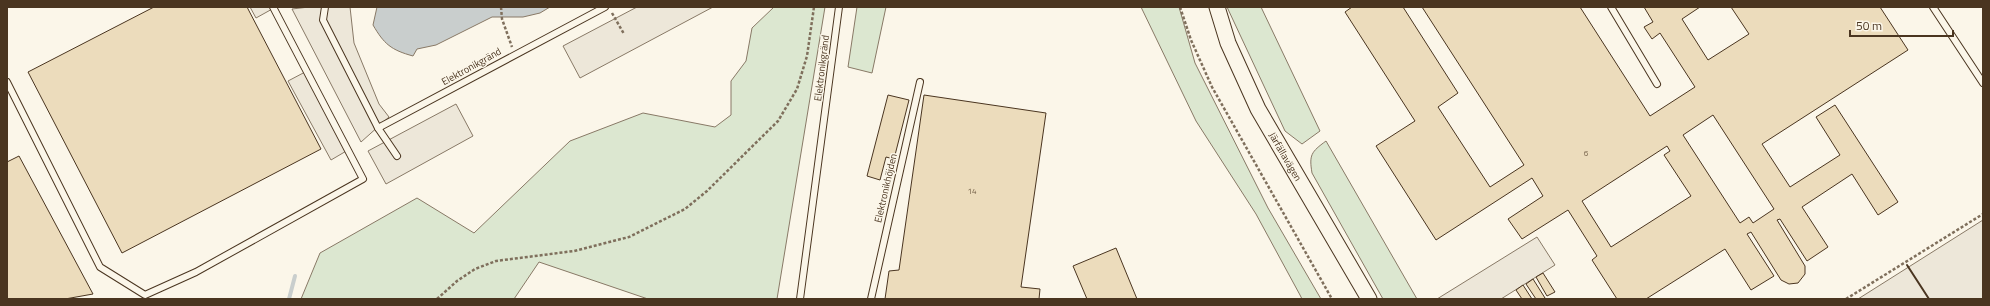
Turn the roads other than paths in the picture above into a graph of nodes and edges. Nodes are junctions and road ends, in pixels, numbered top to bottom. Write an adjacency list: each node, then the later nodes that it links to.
1 (273, 7): 8 (lane)
2 (325, 7): 12 (lane)
3 (605, 7): 12 (lane, Elektronikgränd)
4 (839, 7): 14 (lane, Elektronikgränd)
5 (1217, 7): 16 (street, Järfällavägen)
6 (1612, 7): 11 (lane)
7 (1933, 7): 10 (lane)
8 (7, 82)
9 (920, 82): 15 (lane, Elektronikhöjden)
10 (1983, 83)
11 (1657, 84)
12 (378, 128): 13 (lane)
13 (397, 156)
14 (800, 299)
15 (871, 299)
16 (1369, 299)

